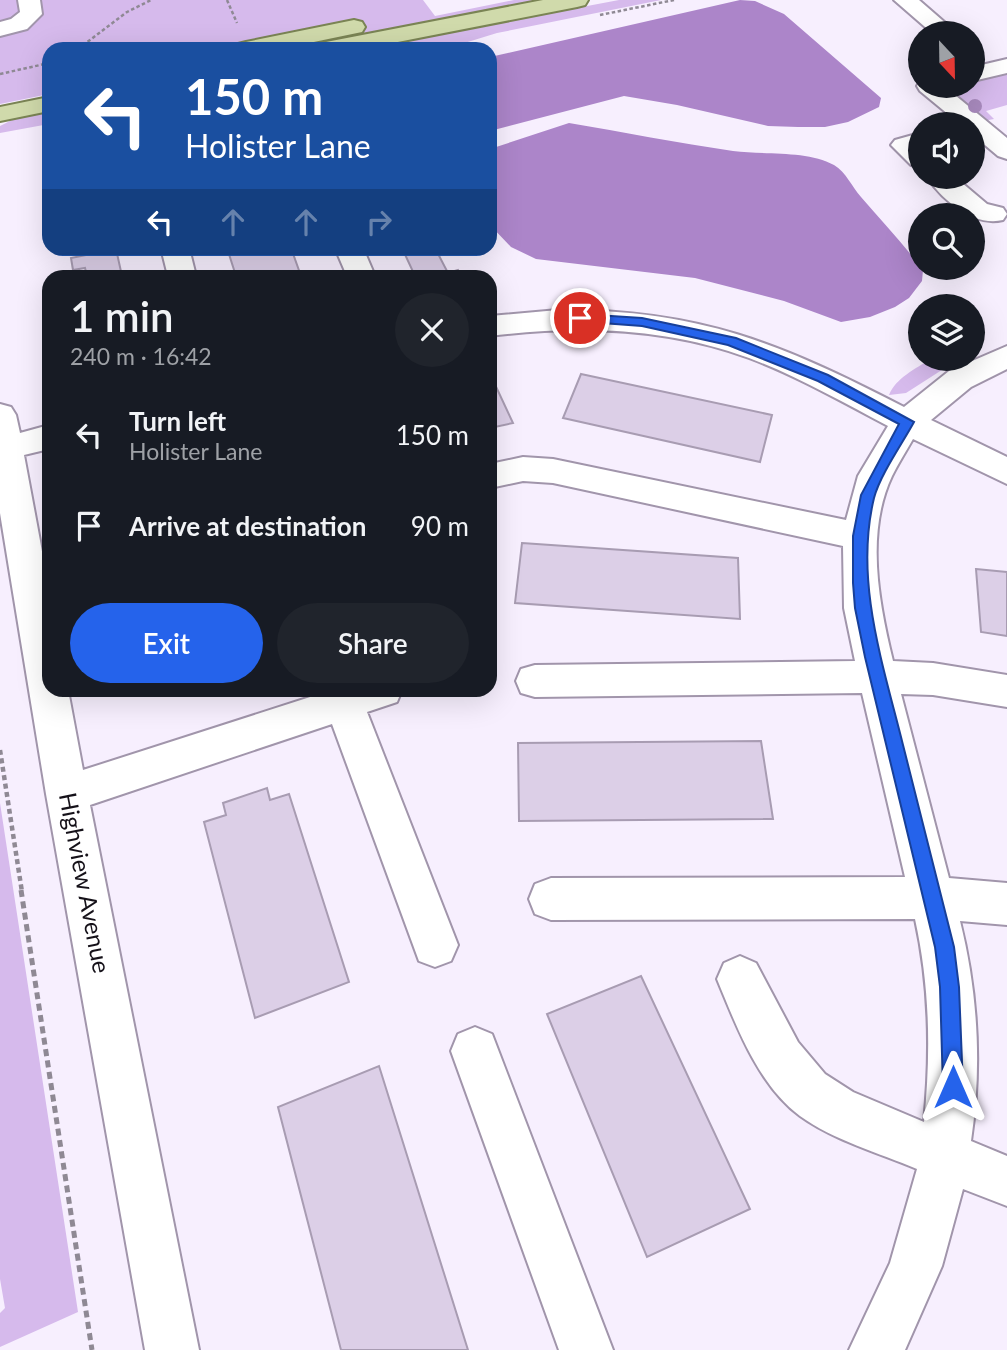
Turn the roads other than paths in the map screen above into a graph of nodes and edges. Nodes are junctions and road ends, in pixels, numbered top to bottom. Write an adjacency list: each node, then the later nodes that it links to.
1 (29, 0): 6 (street)
2 (486, 0): 7 (main road)
3 (577, 0): 8 (main road)
4 (905, 0): 5 (street)
5 (931, 21)
6 (0, 29)
7 (280, 42)
8 (362, 42)
9 (42, 87): 10 (main road)
10 (0, 95)
11 (942, 98): 13 (street)
12 (42, 105): 14 (main road)
13 (958, 112)
14 (0, 114)
15 (985, 134): 16 (street)
16 (1007, 151)
17 (953, 189): 18 (street)
18 (1002, 217)
19 (497, 325): 21 (street)
20 (1007, 356): 21 (street)
21 (907, 422): 24 (street); 26 (street)
22 (42, 437): 23 (street)
23 (2, 438): 27 (street, Highview Avenue)
24 (1007, 472)
25 (497, 475): 26 (street)
26 (860, 536): 28 (street)
27 (42, 608)
28 (878, 677): 29 (street); 30 (street); 35 (street)
29 (535, 681)
30 (1007, 691)
31 (54, 697): 34 (street, Highview Avenue)
32 (360, 697): 33 (street)
33 (344, 702): 34 (street); 38 (street)
34 (67, 794): 43 (street, Highview Avenue)
35 (932, 897): 36 (street); 37 (street); 41 (street)
36 (551, 899)
37 (1007, 904)
38 (435, 945)
39 (740, 979): 41 (street)
40 (475, 1051): 44 (street)
41 (942, 1157): 42 (street); 45 (street)
42 (1007, 1181)
43 (172, 1350)
44 (586, 1350)
45 (876, 1350)

